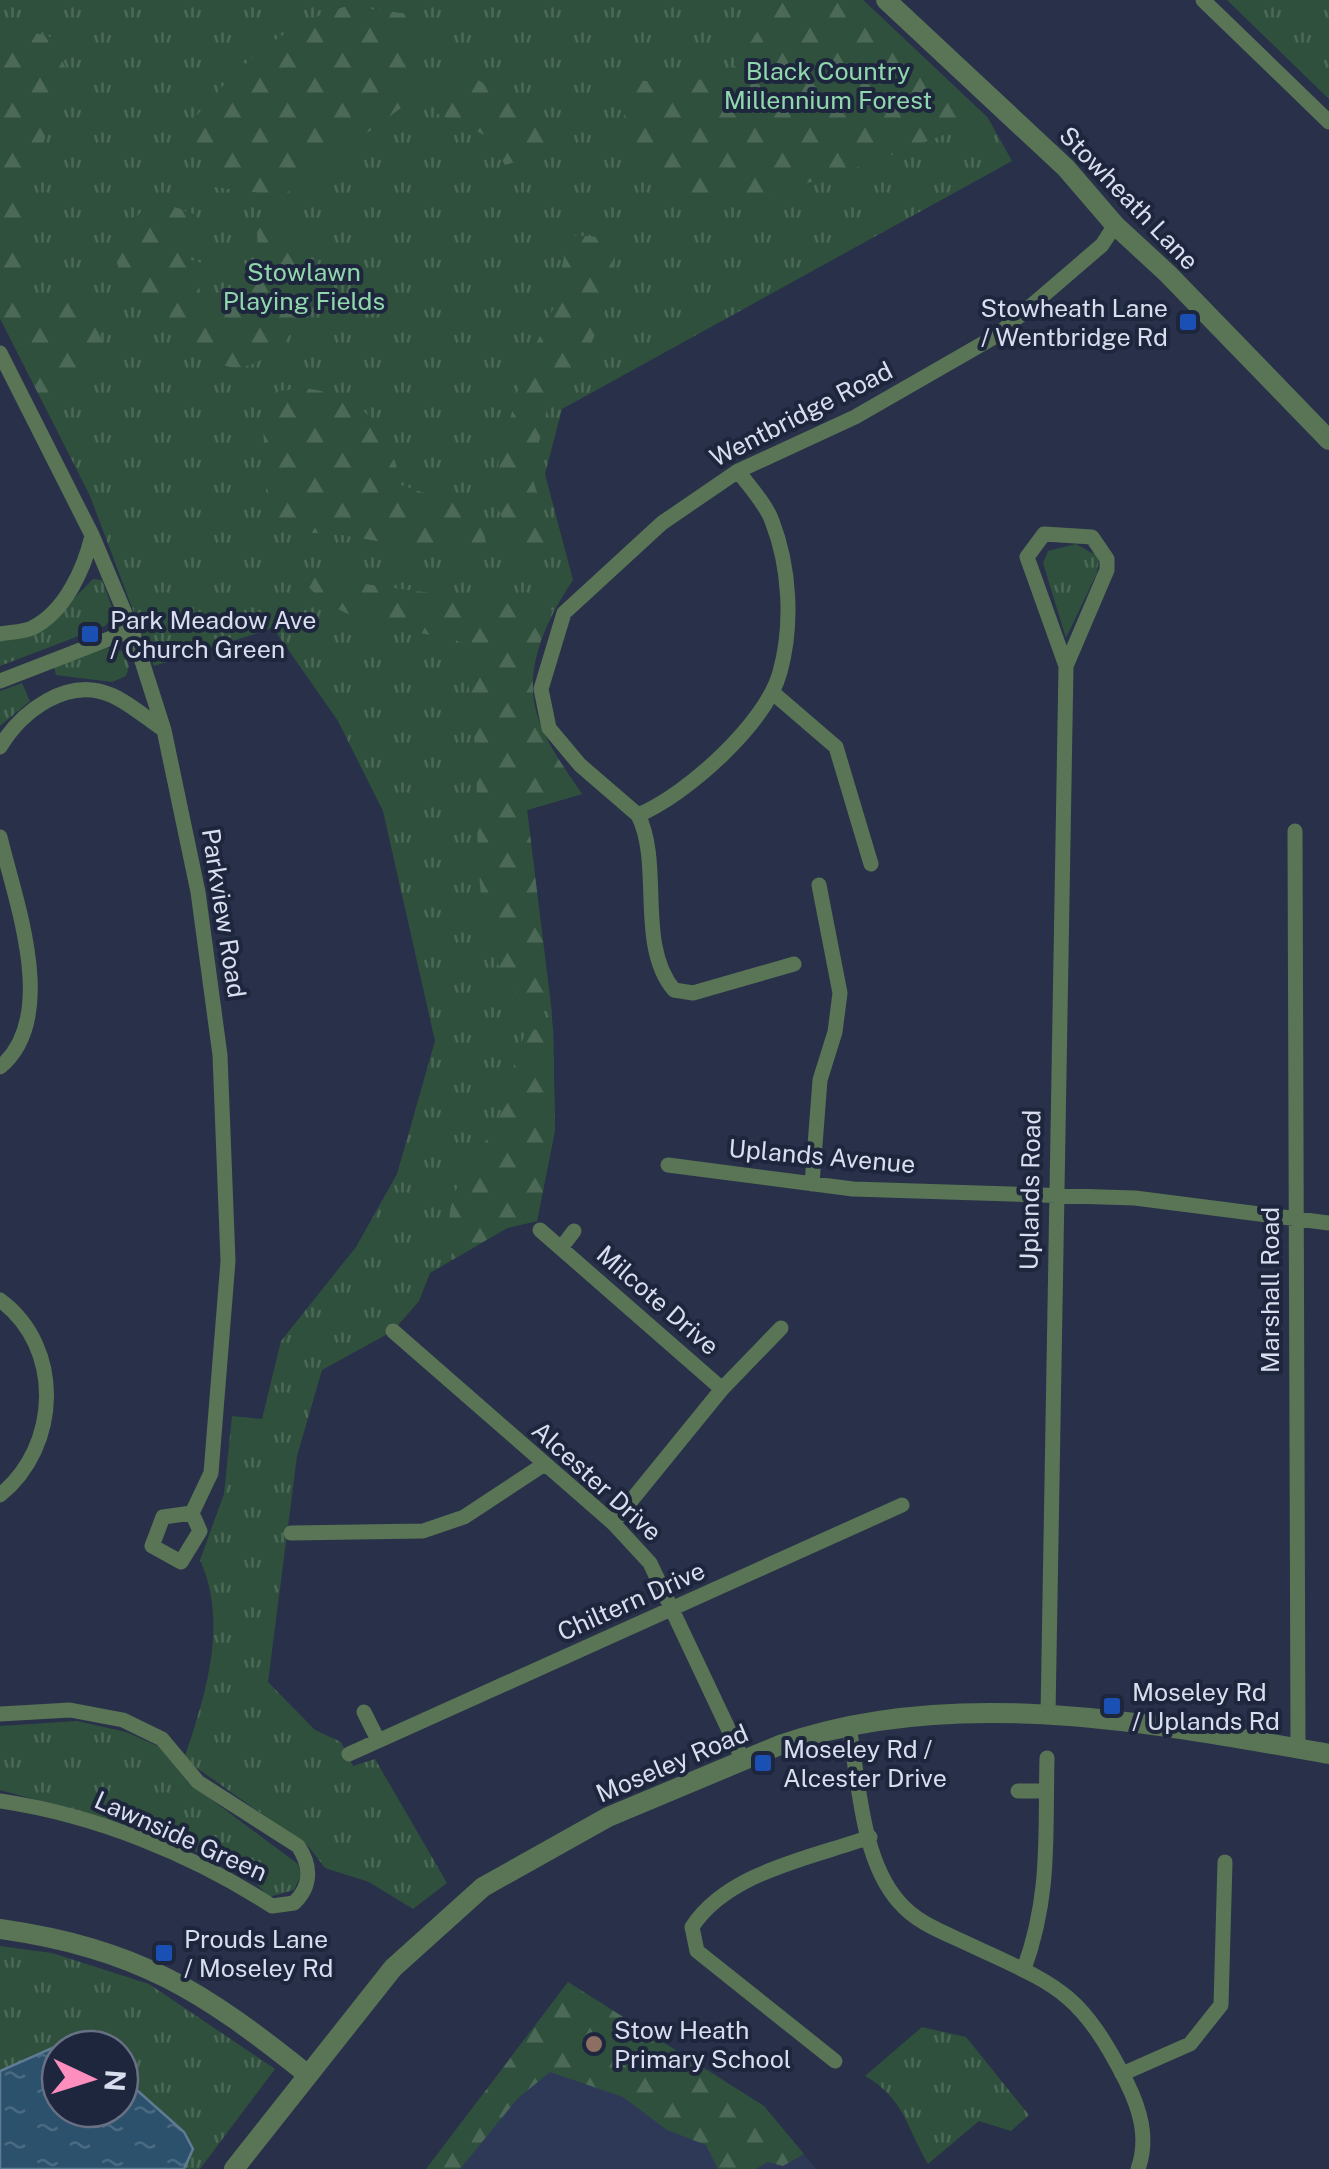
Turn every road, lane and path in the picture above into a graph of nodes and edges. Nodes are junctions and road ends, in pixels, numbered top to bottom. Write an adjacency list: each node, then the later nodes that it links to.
1 (886, 0): 4 (street, Stowheath Lane)
2 (1202, 0): 3 (street)
3 (1329, 122)
4 (1115, 226): 6 (street, Stowheath Lane); 7 (street, Wentbridge Road)
5 (0, 353): 8 (street, Parkview Road)
6 (1329, 440)
7 (738, 471): 13 (street); 16 (street, Wentbridge Road)
8 (92, 535): 9 (street, Parkview Road); 10 (street)
9 (132, 630): 12 (street); 14 (street, Parkview Road)
10 (0, 634)
11 (1066, 666): 11 (street, Uplands Road); 25 (street, Uplands Road)
12 (0, 681)
13 (772, 692): 16 (street); 19 (street)
14 (164, 730): 15 (street); 38 (street, Parkview Road)
15 (0, 747)
16 (638, 815): 21 (street)
17 (1295, 831): 26 (street, Marshall Road)
18 (0, 837): 22 (street)
19 (870, 864)
20 (819, 884): 24 (street)
21 (794, 964)
22 (0, 1067)
23 (668, 1165): 24 (street, Uplands Avenue)
24 (812, 1184): 25 (street, Uplands Avenue)
25 (1055, 1193): 26 (street, Uplands Avenue); 44 (street, Uplands Road)
26 (1295, 1220): 27 (street, Uplands Avenue); 47 (street, Marshall Road)
27 (1329, 1223)
28 (540, 1230): 30 (street, Milcote Drive)
29 (574, 1231): 30 (street, Milcote Drive)
30 (561, 1248): 34 (street, Milcote Drive)
31 (0, 1300): 36 (street)
32 (781, 1328): 34 (street, Milcote Drive)
33 (393, 1331): 35 (street, Alcester Drive)
34 (722, 1389): 39 (street, Milcote Drive)
35 (544, 1465): 39 (street, Alcester Drive); 40 (street)
36 (0, 1496)
37 (902, 1505): 41 (street, Chiltern Drive)
38 (192, 1513)
39 (614, 1524): 41 (street, Alcester Drive)
40 (291, 1533)
41 (676, 1609): 46 (street, Chiltern Drive); 51 (street, Alcester Drive)
42 (364, 1712): 46 (street)
43 (0, 1714): 54 (street, Lawnside Green)
44 (1048, 1715): 45 (street, Moseley Road); 47 (street, Moseley Road)
45 (849, 1727): 51 (street, Moseley Road); 55 (street)
46 (377, 1738): 48 (street, Chiltern Drive)
47 (1298, 1748): 49 (street, Moseley Road)
48 (349, 1754)
49 (1329, 1754)
50 (1047, 1758): 53 (street)
51 (743, 1760): 61 (street, Moseley Road)
52 (1018, 1791): 53 (street)
53 (1046, 1791): 58 (street)
54 (0, 1801)
55 (870, 1837): 58 (street); 59 (street)
56 (1225, 1862): 60 (street)
57 (0, 1929): 61 (street)
58 (1024, 1970): 60 (street)
59 (835, 2060)
60 (1122, 2074): 63 (street)
61 (308, 2075): 62 (street, Moseley Road)
62 (237, 2168)
63 (1138, 2169)

